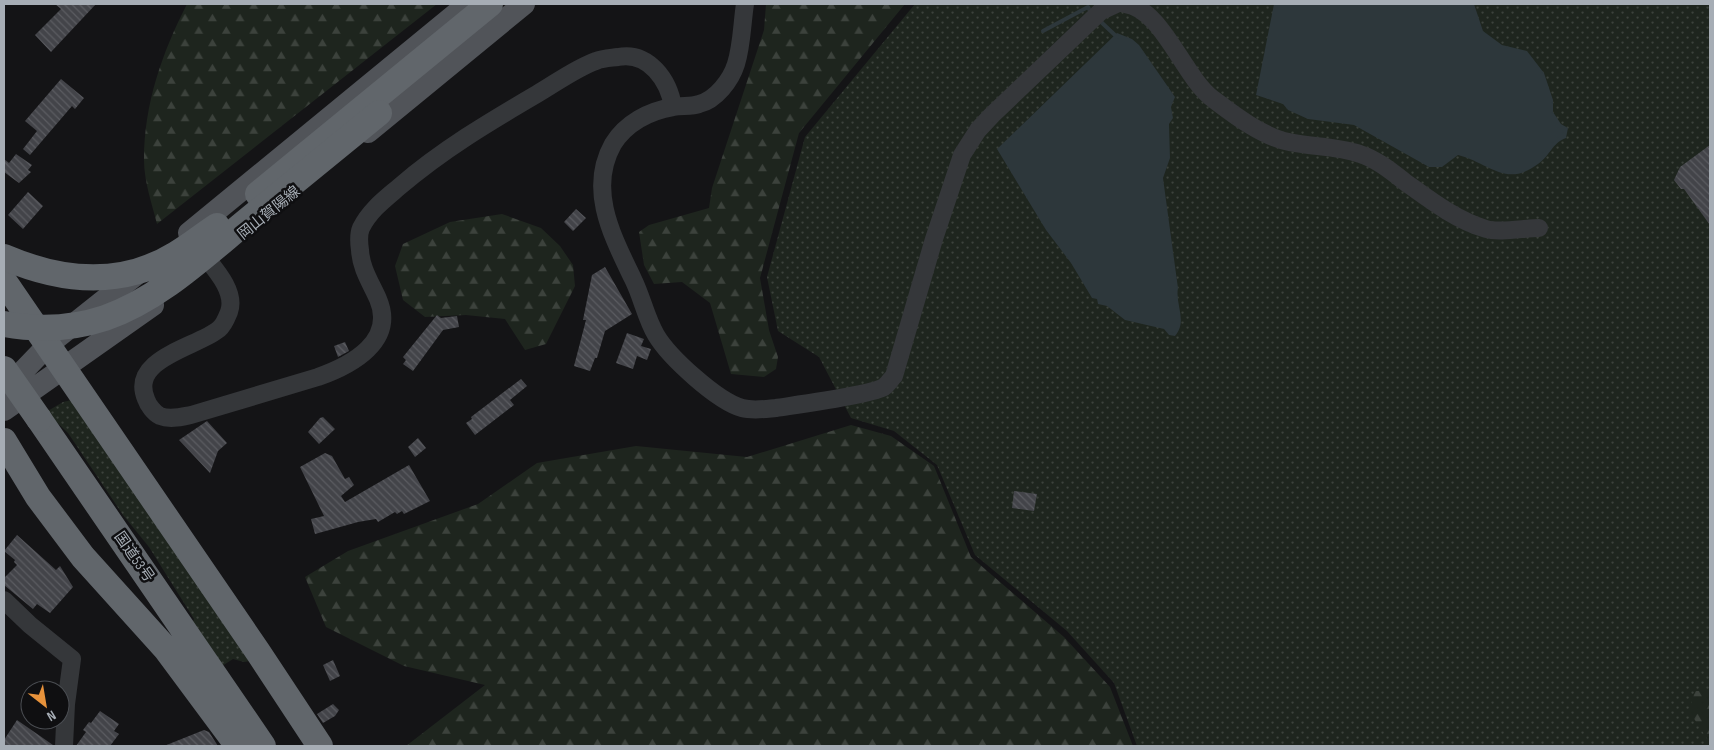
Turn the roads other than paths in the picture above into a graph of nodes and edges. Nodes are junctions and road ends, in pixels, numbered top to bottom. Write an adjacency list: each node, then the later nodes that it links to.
1 (468, 4): 10 (main road)
2 (490, 4): 11 (highway, bridge)
3 (508, 4): 14 (highway, bridge)
4 (524, 4): 12 (main road, 岡山賀陽線)
5 (745, 4): 8 (street)
6 (1116, 4): 8 (street)
7 (1125, 4): 9 (street)
8 (673, 107): 12 (street)
9 (1539, 228)
10 (188, 235): 12 (street); 15 (main road)
11 (4, 257)
12 (209, 262): 16 (main road, 岡山賀陽線)
13 (4, 281): 15 (highway)
14 (4, 324)
15 (49, 344): 16 (highway); 18 (main road)
16 (64, 368): 19 (main road, 岡山賀陽線); 26 (highway)
17 (4, 369): 22 (highway, 国道53号, bridge)
18 (4, 391)
19 (4, 410)
20 (4, 441): 22 (highway)
21 (4, 600): 23 (street)
22 (177, 642): 24 (highway); 25 (highway, 国道53号)
23 (64, 746)
24 (238, 746)
25 (263, 746)
26 (320, 746)

